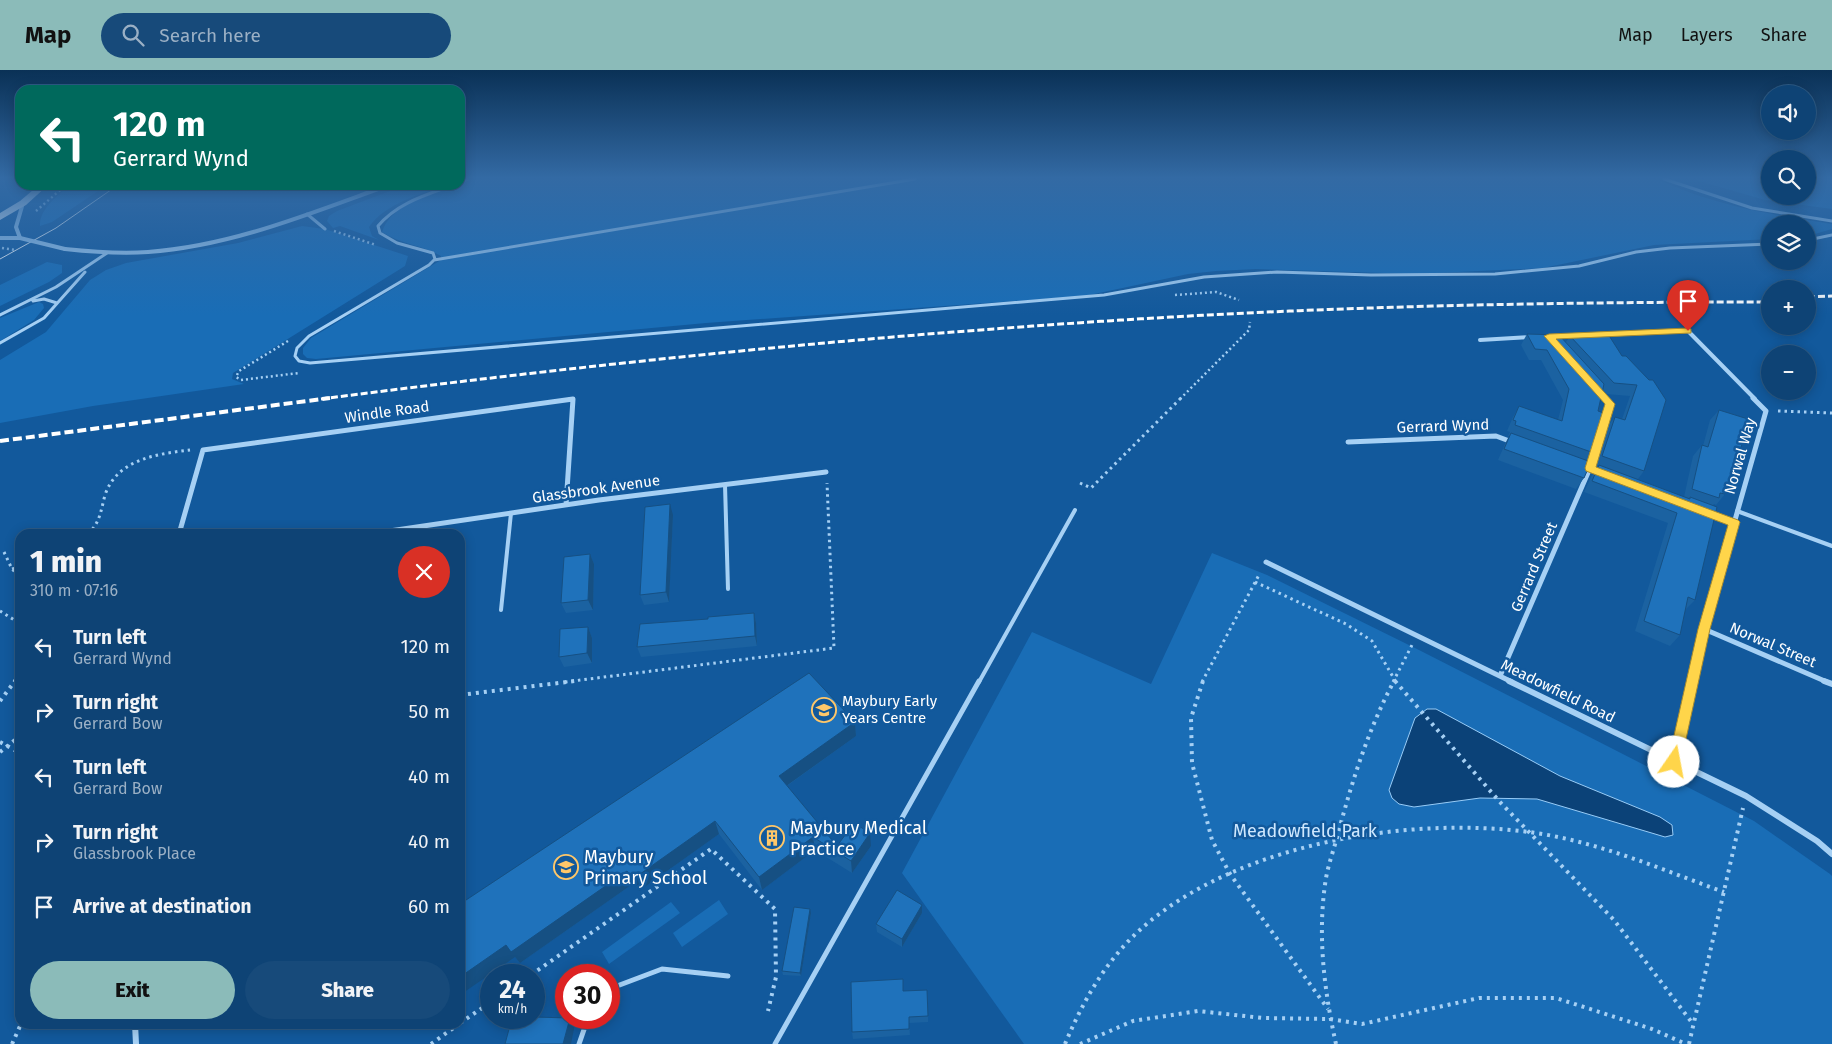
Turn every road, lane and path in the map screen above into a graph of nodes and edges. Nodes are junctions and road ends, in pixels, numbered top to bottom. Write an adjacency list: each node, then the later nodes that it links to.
1 (16, 224): 9 (street)
2 (276, 224): 12 (street)
3 (320, 224): 6 (lane)
4 (379, 224): 13 (lane)
5 (645, 224): 13 (lane)
6 (325, 228)
7 (1832, 235): 10 (lane)
8 (0, 238): 9 (street)
9 (20, 238): 12 (street, bridge)
10 (1816, 238)
11 (1761, 244): 13 (lane)
12 (108, 254): 14 (lane)
13 (433, 260)
14 (88, 269): 15 (lane); 16 (lane)
15 (29, 302): 16 (lane); 17 (lane)
16 (58, 303): 23 (lane)
17 (0, 315)
18 (1250, 322): 35 (path)
19 (1598, 334): 26 (street, Norwal Way)
20 (1588, 335): 24 (street)
21 (1539, 337): 22 (street)
22 (1480, 340)
23 (0, 343)
24 (1555, 343)
25 (1592, 383): 32 (street, Gerrard Street)
26 (1766, 411): 27 (path); 39 (street, Norwal Way)
27 (1832, 413)
28 (1348, 442): 29 (street, Gerrard Wynd)
29 (1514, 442)
30 (203, 450): 37 (street, Windle Road); 43 (path); 44 (street)
31 (1580, 465): 32 (street)
32 (1590, 468): 34 (street); 59 (street, Gerrard Street)
33 (826, 472): 36 (street, Glassbrook Avenue); 63 (path)
34 (1608, 475)
35 (1080, 483)
36 (725, 485): 37 (street, Glassbrook Avenue); 53 (lane)
37 (566, 505): 41 (street, Glassbrook Avenue)
38 (1076, 510): 96 (lane)
39 (1738, 511): 42 (street, Norwal Way); 46 (lane)
40 (1707, 512): 42 (street)
41 (511, 513): 45 (street, Glassbrook Avenue); 54 (lane)
42 (1734, 522): 57 (street, Norwal Way)
43 (92, 529)
44 (180, 529)
45 (403, 529)
46 (1832, 546)
47 (4, 552): 50 (path)
48 (1266, 562): 52 (path); 58 (street, Meadowfield Road)
49 (15, 568): 50 (path)
50 (12, 569): 51 (path)
51 (15, 572)
52 (1255, 582): 60 (path); 77 (path)
53 (728, 589)
54 (501, 610)
55 (0, 611): 56 (path)
56 (15, 620)
57 (1704, 629): 62 (street, Norwal Street); 70 (street, Norwal Way)
58 (1417, 635): 59 (street, Meadowfield Road); 60 (path)
59 (1500, 676): 70 (street, Meadowfield Road)
60 (1394, 679): 72 (path); 73 (path)
61 (15, 680): 64 (path)
62 (1832, 684)
63 (465, 693)
64 (0, 701)
65 (15, 741): 67 (path)
66 (0, 742): 67 (path)
67 (8, 747): 68 (path); 69 (path)
68 (15, 750)
69 (0, 752)
70 (1674, 762): 71 (street, Meadowfield Road)
71 (1746, 796): 76 (street, Meadowfield Road); 78 (path)
72 (1529, 832): 73 (path); 78 (path); 87 (path)
73 (1335, 840): 77 (path); 82 (path)
74 (706, 844): 75 (path)
75 (711, 849): 79 (path); 84 (path)
76 (1832, 854)
77 (1230, 874): 82 (path); 97 (path)
78 (1724, 892): 87 (path)
79 (545, 965)
80 (728, 976): 81 (lane)
81 (620, 985)
82 (1328, 1009): 86 (path)
83 (480, 1010): 85 (path)
84 (768, 1011)
85 (465, 1020)
86 (1330, 1020): 98 (path); 99 (path); 100 (path)
87 (1693, 1024): 100 (path)
88 (19, 1029): 92 (path)
89 (135, 1029): 93 (street)
90 (453, 1029): 94 (path)
91 (584, 1029): 95 (lane)
92 (12, 1044)
93 (136, 1044)
94 (431, 1044)
95 (579, 1044)
96 (775, 1044)
97 (1065, 1044)
98 (1080, 1044)
99 (1336, 1044)
100 (1687, 1044)

